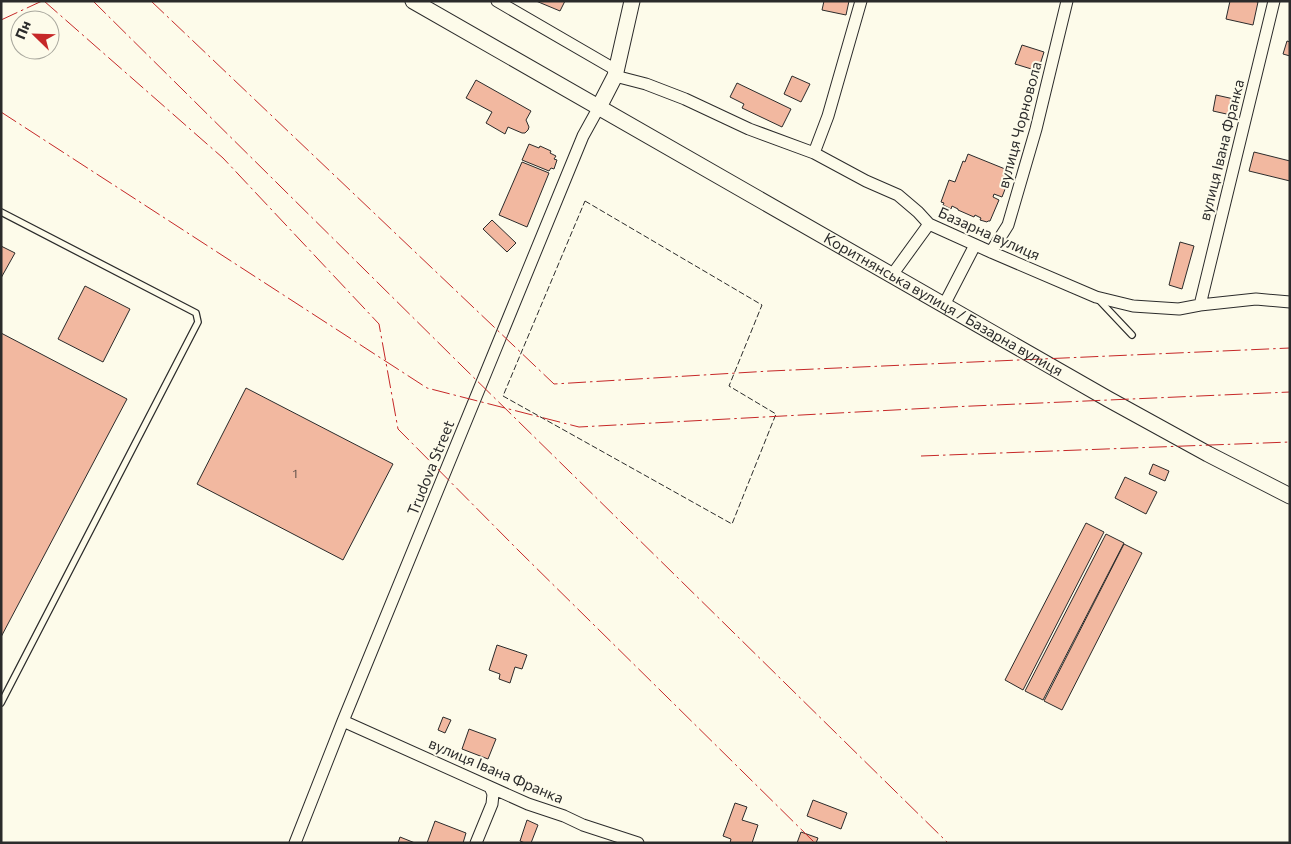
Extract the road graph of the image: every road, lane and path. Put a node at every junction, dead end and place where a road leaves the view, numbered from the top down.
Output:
1 (413, 1) edge
2 (497, 1) edge
3 (632, 1) edge
4 (860, 1) edge
5 (1067, 1) edge
6 (1274, 1) edge
7 (616, 73) junction
8 (599, 108) junction
9 (814, 153) junction
10 (1, 212) edge
11 (929, 224) junction
12 (975, 245) junction
13 (991, 252) junction
14 (892, 275) junction
15 (1096, 296) junction
16 (1290, 302) edge
17 (944, 305) junction
18 (1200, 305) junction
19 (1132, 335) dead end
20 (1290, 496) edge
21 (1, 703) edge
22 (343, 721) junction
23 (490, 787) junction
24 (295, 843) edge
25 (476, 843) edge
26 (638, 843) edge

1 - 8 street, Коритнянська вулиця / Базарна вулиця
2 - 7 street, Базарна вулиця
3 - 7 street
4 - 9 street
5 - 13 street, вулиця Чорновола
6 - 18 street, вулиця Івана Франка
7 - 8 street
7 - 9 street, Базарна вулиця
8 - 14 street, Коритнянська вулиця / Базарна вулиця
8 - 22 street, Trudova Street
9 - 11 street, Базарна вулиця
10 - 21 lane
11 - 12 street, Базарна вулиця
11 - 14 street
12 - 13 street, Базарна вулиця
12 - 17 street
13 - 15 street, Базарна вулиця
14 - 17 street, Коритнянська вулиця / Базарна вулиця
15 - 18 street, Базарна вулиця
15 - 19 lane
16 - 18 street, Базарна вулиця
17 - 20 street, Коритнянська вулиця / Базарна вулиця
22 - 23 street, вулиця Івана Франка
22 - 24 street, Trudova Street
23 - 25 street
23 - 26 street, вулиця Івана Франка

